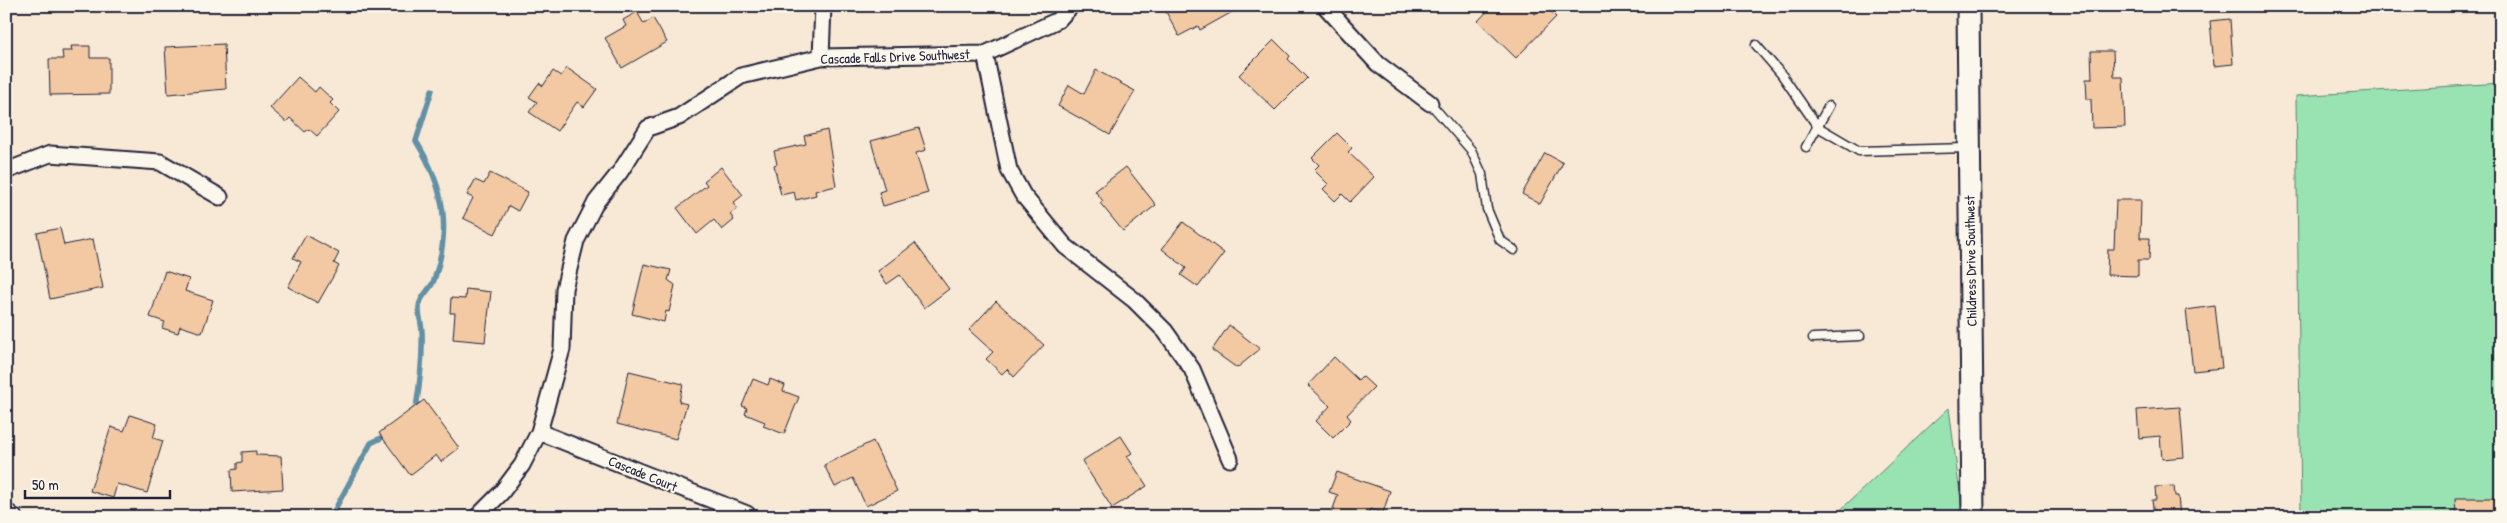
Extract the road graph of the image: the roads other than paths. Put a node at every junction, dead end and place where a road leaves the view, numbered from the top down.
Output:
1 (823, 6) edge
2 (1072, 6) edge
3 (1325, 6) edge
4 (1968, 6) edge
5 (1756, 45) dead end
6 (984, 54) junction
7 (821, 57) junction
8 (1430, 103) joint
9 (1829, 106) dead end
10 (1818, 127) junction
11 (1806, 146) dead end
12 (1969, 148) junction
13 (6, 171) edge
14 (220, 197) dead end
15 (1514, 250) dead end
16 (1860, 336) dead end
17 (1813, 338) dead end
18 (539, 432) junction
19 (1230, 459) dead end
20 (6, 511) edge
21 (747, 514) dead end
22 (14, 517) edge
23 (476, 517) edge
24 (1973, 517) edge

1 - 7 street
2 - 6 street, Cascade Falls Drive Southwest
3 - 8 street
4 - 12 street, Childress Drive Southwest
5 - 10 lane
6 - 7 street, Cascade Falls Drive Southwest
6 - 19 street
7 - 18 street, Cascade Falls Drive Southwest
8 - 15 lane
9 - 10 lane
10 - 11 lane
10 - 12 lane
12 - 24 street, Childress Drive Southwest
13 - 14 street
16 - 17 lane
18 - 21 street, Cascade Court
18 - 23 street, Cascade Falls Drive Southwest
20 - 22 street

